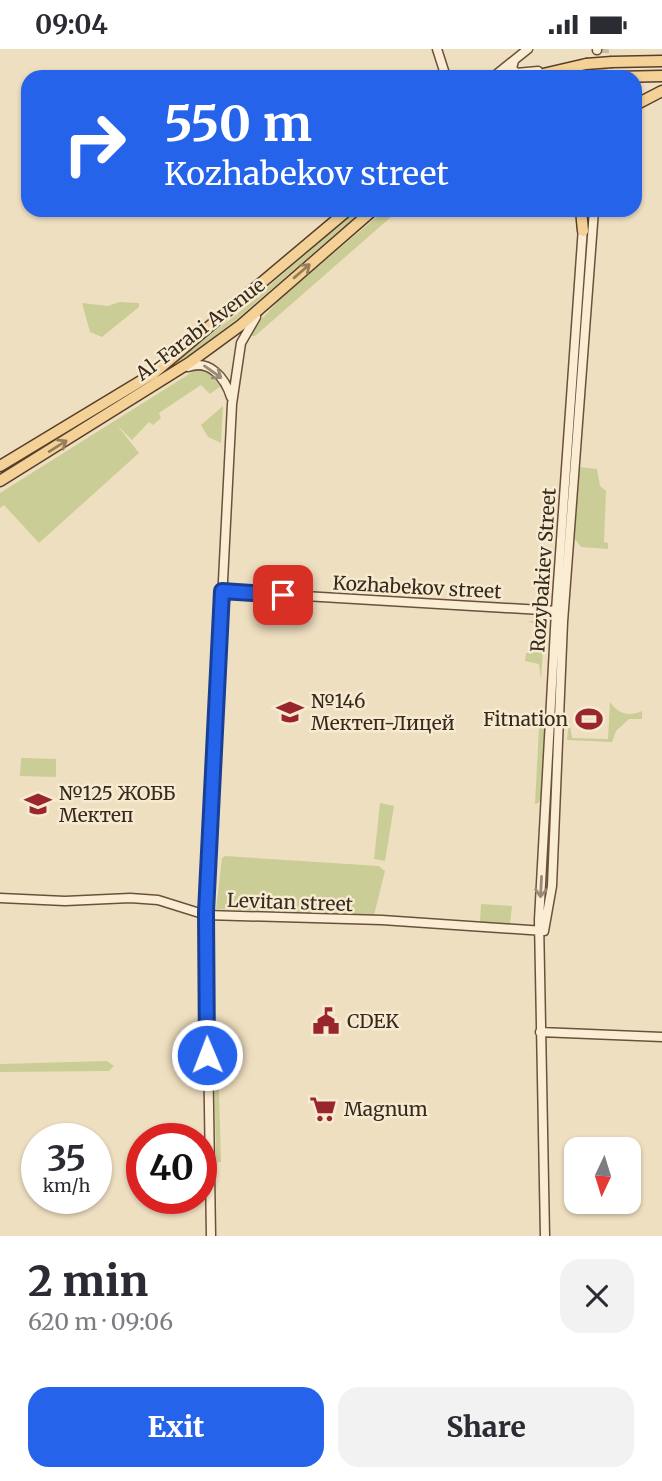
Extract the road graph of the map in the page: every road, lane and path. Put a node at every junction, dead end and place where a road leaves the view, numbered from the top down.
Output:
1 (437, 49) edge
2 (528, 49) edge
3 (662, 56) edge
4 (513, 61) junction
5 (662, 61) edge
6 (612, 62) junction
7 (562, 68) junction
8 (444, 70) edge
9 (502, 70) edge
10 (515, 70) edge
11 (545, 70) edge
12 (555, 70) edge
13 (642, 76) edge
14 (662, 76) edge
15 (662, 91) edge
16 (642, 101) edge
17 (340, 217) edge
18 (365, 217) edge
19 (587, 217) edge
20 (589, 217) edge
21 (583, 231) joint
22 (279, 291) junction
23 (178, 371) junction
24 (233, 404) junction
25 (0, 466) edge
26 (0, 481) edge
27 (577, 550) dead end
28 (222, 591) junction
29 (565, 600) junction
30 (560, 611) junction
31 (0, 898) edge
32 (206, 915) junction
33 (540, 933) junction
34 (540, 1032) junction
35 (662, 1037) edge
36 (211, 1236) edge
37 (545, 1236) edge

1 - 8 street
2 - 4 street
3 - 6 street
4 - 9 street
4 - 10 street
5 - 6 main road
6 - 7 main road, bridge
7 - 11 street
7 - 12 main road
13 - 14 main road
15 - 16 main road
17 - 25 main road, Al-Farabi Avenue
22 -> 18 main road, Al-Farabi Avenue
19 - 21 main road
20 - 29 street, Rozybakiev Street
21 - 30 street, Rozybakiev Street
22 - 23 main road, Al-Farabi Avenue
22 - 24 street
23 -> 24 street
26 -> 23 main road, Al-Farabi Avenue
24 - 28 street
27 - 29 street
28 - 30 street, Kozhabekov street
28 - 32 street
29 - 30 street, Rozybakiev Street
30 - 33 street, Rozybakiev Street
31 - 32 street, Levitan street
32 - 33 street, Levitan street
32 - 36 street
33 - 34 street, Rozybakiev Street
34 - 35 street
34 - 37 street, Rozybakiev Street

